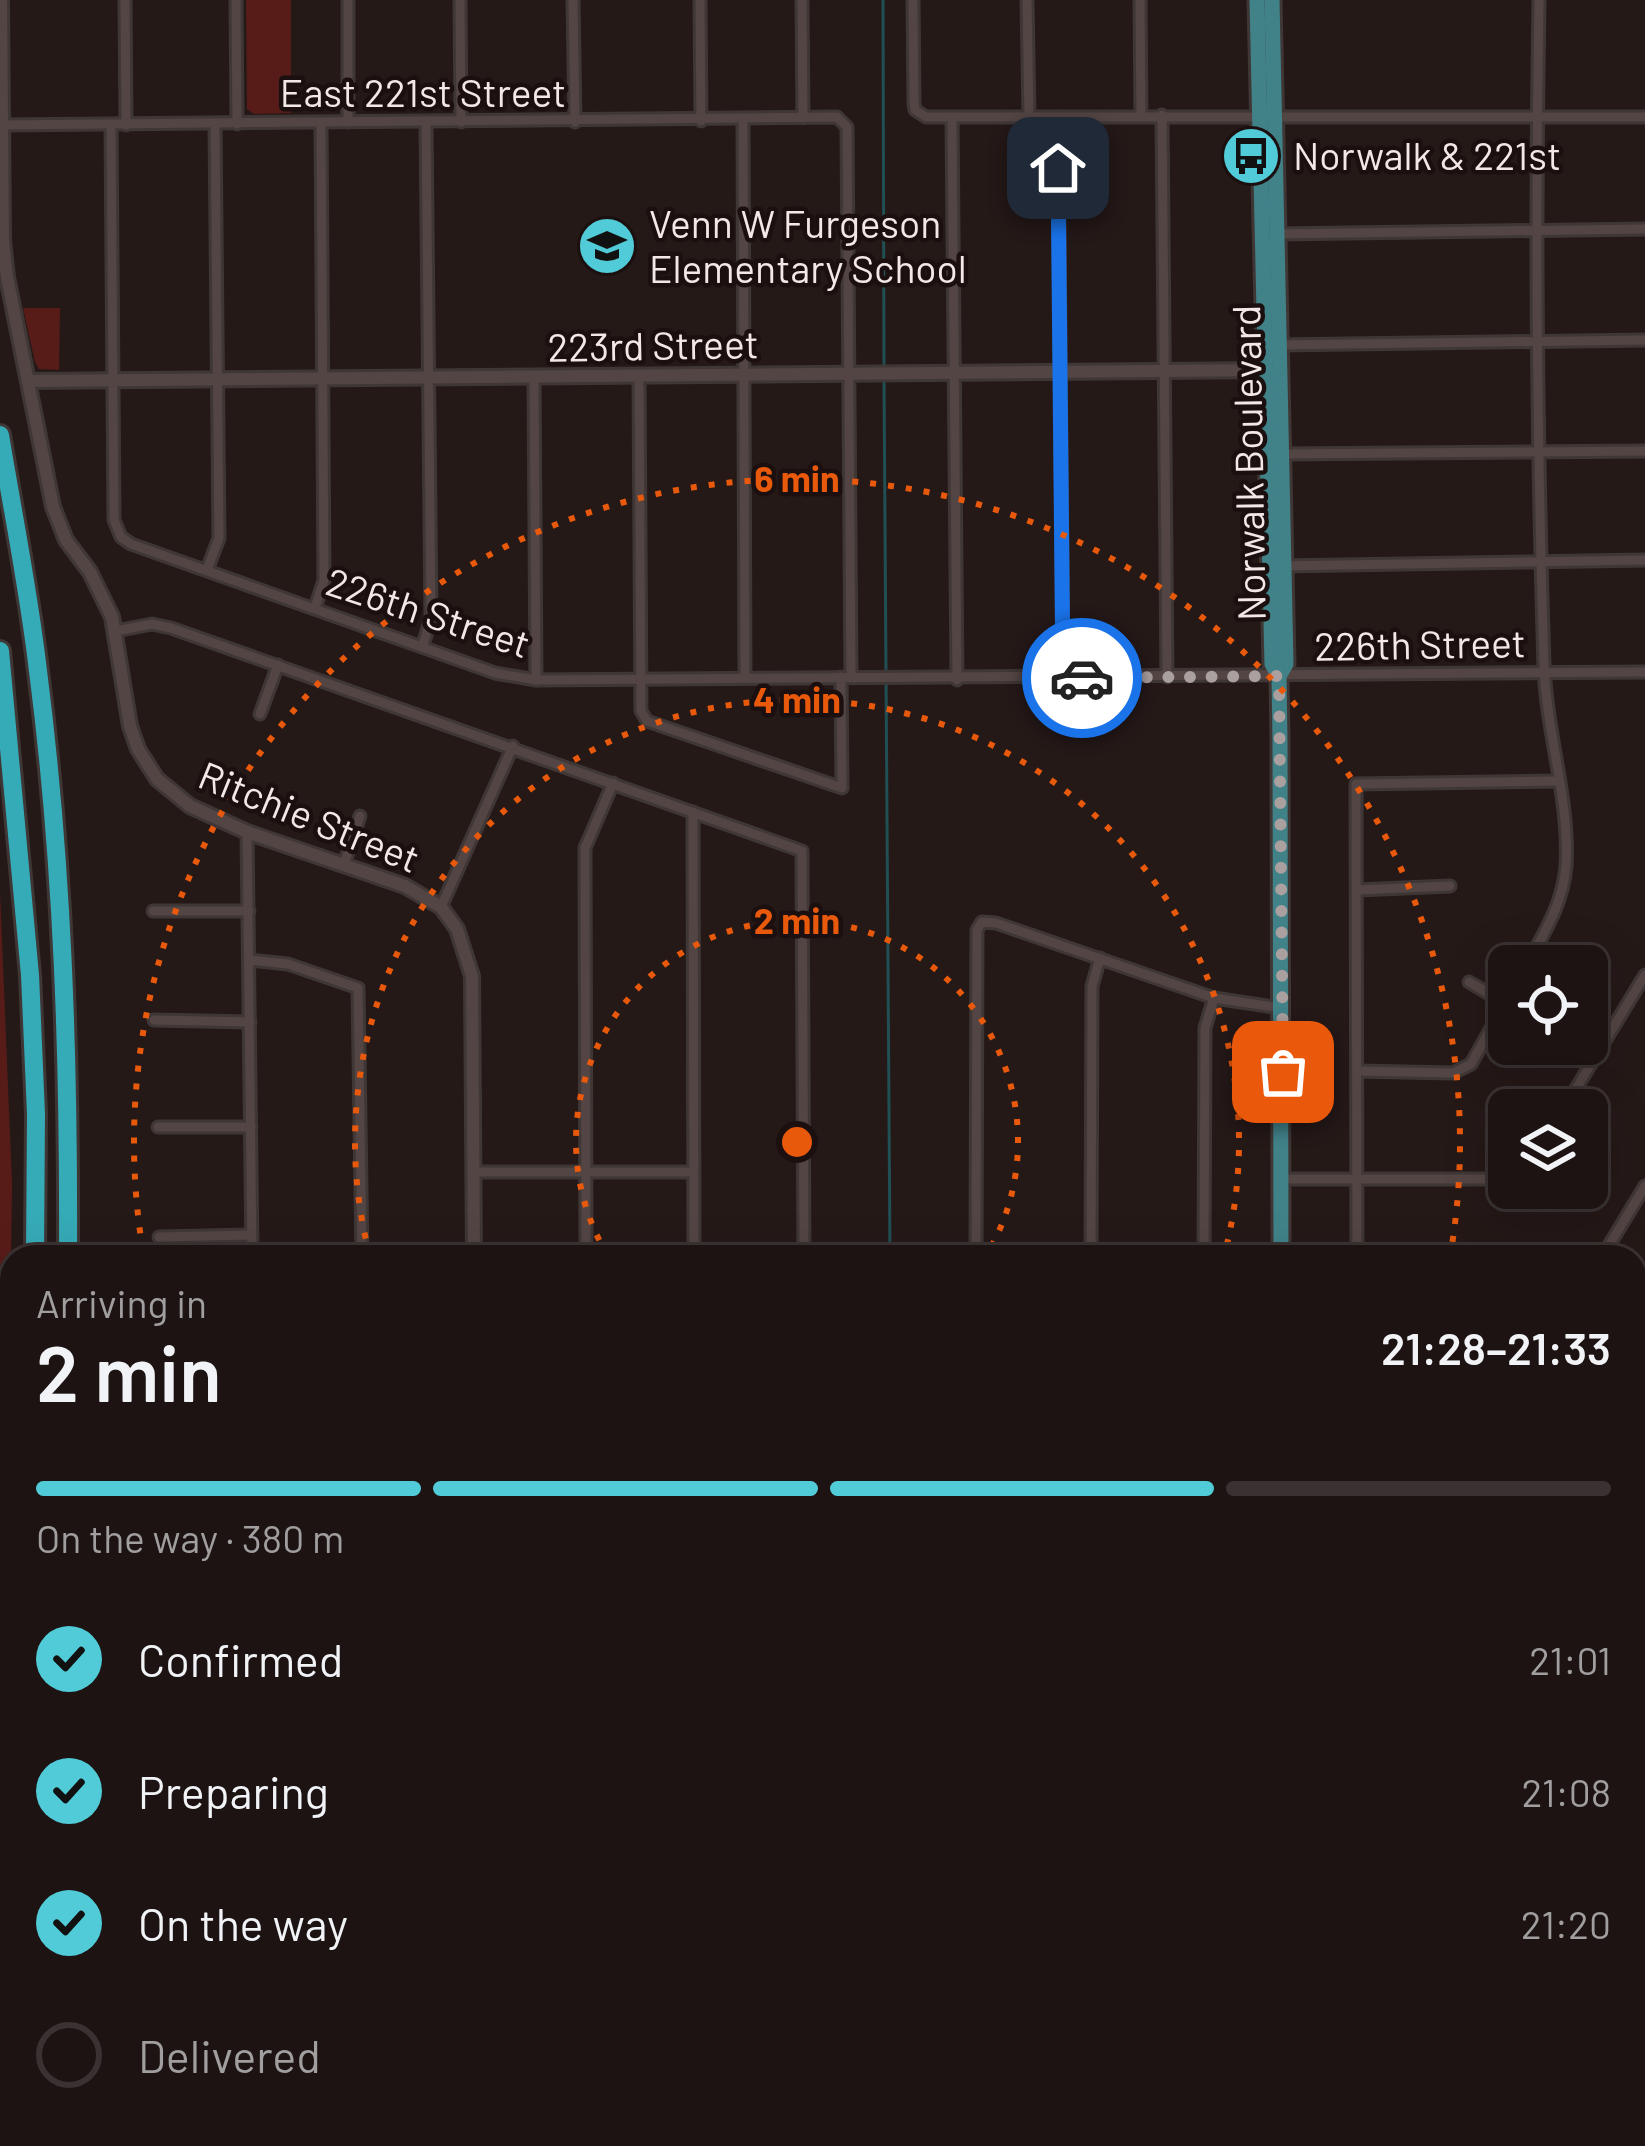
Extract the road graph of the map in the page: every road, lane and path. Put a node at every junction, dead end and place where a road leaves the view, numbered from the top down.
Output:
1 (1, 0) edge
2 (125, 0) edge
3 (236, 0) edge
4 (348, 0) edge
5 (460, 0) edge
6 (573, 0) edge
7 (700, 0) edge
8 (802, 0) edge
9 (914, 0) edge
10 (1027, 0) edge
11 (1140, 0) edge
12 (1257, 0) edge
13 (1272, 0) edge
14 (1539, 0) edge
15 (1162, 115) junction
16 (1266, 115) junction
17 (1141, 116) junction
18 (1058, 117) junction
19 (1645, 117) edge
20 (803, 118) junction
21 (952, 118) junction
22 (1029, 118) junction
23 (1537, 118) junction
24 (743, 120) junction
25 (700, 121) junction
26 (348, 122) junction
27 (426, 122) junction
28 (461, 122) junction
29 (575, 122) junction
30 (321, 123) junction
31 (215, 124) junction
32 (237, 124) junction
33 (3, 125) edge
34 (111, 125) junction
35 (126, 125) junction
36 (1645, 229) edge
37 (1537, 230) junction
38 (1276, 234) junction
39 (1645, 340) edge
40 (1539, 343) junction
41 (1271, 345) junction
42 (1272, 370) junction
43 (1165, 372) junction
44 (954, 373) junction
45 (1059, 373) junction
46 (745, 374) junction
47 (848, 374) junction
48 (639, 376) junction
49 (534, 377) junction
50 (323, 378) junction
51 (428, 378) junction
52 (218, 379) junction
53 (113, 380) junction
54 (28, 381) junction
55 (0, 435) edge
56 (1541, 451) junction
57 (1645, 451) edge
58 (1281, 454) junction
59 (1645, 560) edge
60 (1541, 562) junction
61 (1276, 566) junction
62 (207, 570) junction
63 (315, 608) junction
64 (116, 631) junction
65 (423, 645) junction
66 (0, 650) edge
67 (278, 665) junction
68 (1645, 672) edge
69 (1544, 674) junction
70 (1279, 676) junction
71 (846, 677) junction
72 (1167, 677) junction
73 (641, 678) junction
74 (745, 678) junction
75 (1063, 679) junction
76 (536, 680) junction
77 (957, 680) junction
78 (260, 714) dead end
79 (513, 746) junction
80 (1557, 782) junction
81 (613, 783) junction
82 (693, 812) junction
83 (360, 816) dead end
84 (247, 832) junction
85 (344, 864) junction
86 (1450, 886) dead end
87 (1357, 890) junction
88 (441, 907) junction
89 (153, 911) dead end
90 (249, 911) junction
91 (1536, 945) edge
92 (1100, 958) junction
93 (249, 960) junction
94 (1645, 975) edge
95 (1469, 982) dead end
96 (1488, 990) edge
97 (1640, 997) edge
98 (1214, 998) junction
99 (1282, 1008) junction
100 (154, 1021) dead end
101 (250, 1022) junction
102 (1488, 1033) edge
103 (1357, 1072) junction
104 (1577, 1089) edge
105 (158, 1126) dead end
106 (251, 1126) junction
107 (474, 1172) junction
108 (585, 1172) junction
109 (693, 1172) junction
110 (1358, 1179) junction
111 (1488, 1179) edge
112 (1282, 1180) junction
113 (1645, 1186) edge
114 (35, 1212) junction
115 (252, 1235) junction
116 (159, 1237) dead end
117 (35, 1245) edge
118 (45, 1245) edge
119 (68, 1245) edge
120 (252, 1245) edge
121 (362, 1245) edge
122 (474, 1245) edge
123 (586, 1245) edge
124 (694, 1245) edge
125 (804, 1245) edge
126 (976, 1245) edge
127 (1091, 1245) edge
128 (1204, 1245) edge
129 (1281, 1245) edge
130 (1358, 1245) edge
131 (1609, 1245) edge

1 - 33 street
2 - 35 street
3 - 32 street
4 - 26 street
5 - 28 street
6 - 29 street
7 - 25 street
8 - 20 street
9 - 21 street
10 - 22 street
11 - 17 street
12 - 16 main road, Norwalk Boulevard
13 - 16 main road, Norwalk Boulevard
14 - 23 street
15 - 16 street
15 - 17 street
15 - 43 street
16 - 23 street
16 - 38 main road, Norwalk Boulevard
16 - 41 main road, Norwalk Boulevard
17 - 18 street
18 - 22 street
18 - 45 street
19 - 23 street
20 - 24 street, East 221st Street
20 - 47 street, East 221st Street
21 - 22 street
21 - 44 street
23 - 37 street
24 - 25 street, East 221st Street
24 - 46 street
25 - 29 street, East 221st Street
26 - 27 street, East 221st Street
26 - 30 street, East 221st Street
27 - 28 street, East 221st Street
27 - 51 street
28 - 29 street, East 221st Street
30 - 32 street, East 221st Street
30 - 50 street
31 - 32 street, East 221st Street
31 - 35 street, East 221st Street
31 - 52 street
33 - 34 street, East 221st Street
33 - 54 street
34 - 35 street, East 221st Street
34 - 53 street, 226th Street
36 - 37 street
37 - 38 street
37 - 40 street
38 - 41 main road, Norwalk Boulevard
39 - 40 street
40 - 41 street
40 - 56 street
41 - 42 main road, Norwalk Boulevard
42 - 43 street, 223rd Street
42 - 58 main road, Norwalk Boulevard
42 - 61 main road, Norwalk Boulevard
43 - 45 street, 223rd Street
43 - 72 street
44 - 45 street, 223rd Street
44 - 47 street, 223rd Street
44 - 77 street
45 - 75 street
46 - 47 street, 223rd Street
46 - 48 street, 223rd Street
46 - 74 street
47 - 71 street
48 - 49 street, 223rd Street
48 - 73 street
49 - 51 street, 223rd Street
49 - 76 street
50 - 51 street, 223rd Street
50 - 52 street, 223rd Street
50 - 63 street
51 - 65 street
52 - 53 street, 223rd Street
52 - 62 street
53 - 54 street, 223rd Street
53 - 62 street, 226th Street
54 - 64 street
55 - 119 highway
56 - 57 street
56 - 58 street
56 - 60 street
58 - 61 main road, Norwalk Boulevard
59 - 60 street
60 - 61 street
60 - 69 street
61 - 70 main road, Norwalk Boulevard
62 - 63 street, 226th Street
63 - 65 street, 226th Street
64 - 67 street
64 - 84 street, Ritchie Street
65 - 76 street, 226th Street
66 - 114 highway
67 - 78 street
67 - 79 street
68 - 69 street, 226th Street
69 - 70 street, 226th Street
69 - 80 street
70 - 72 street, 226th Street
70 - 99 main road, Norwalk Boulevard
71 - 73 street
71 - 74 street, 226th Street
71 - 77 street, 226th Street
72 - 75 street, 226th Street
73 - 74 street, 226th Street
73 - 76 street, 226th Street
75 - 77 street, 226th Street
79 - 81 street
79 - 88 street
80 - 87 street
80 - 91 street
81 - 82 street
81 - 108 street
82 - 109 street
82 - 125 street
83 - 85 street
84 - 85 street, Ritchie Street
84 - 90 street
85 - 88 street, Ritchie Street
86 - 87 street
87 - 103 street
88 - 107 street
89 - 90 street
90 - 93 street
92 - 98 street
92 - 126 street
92 - 127 street
93 - 101 street
93 - 121 street
94 - 97 street
95 - 96 street
97 - 104 street
98 - 99 street
98 - 128 street
99 - 112 main road, Norwalk Boulevard
100 - 101 street
101 - 106 street
102 - 103 street
103 - 110 street
105 - 106 street
106 - 115 street
107 - 108 street
107 - 122 street
108 - 109 street
108 - 123 street
109 - 124 street
110 - 111 street
110 - 112 street
110 - 130 street
112 - 129 main road, Norwalk Boulevard
113 - 131 street
114 - 117 highway
114 - 118 highway
115 - 116 street
115 - 120 street

